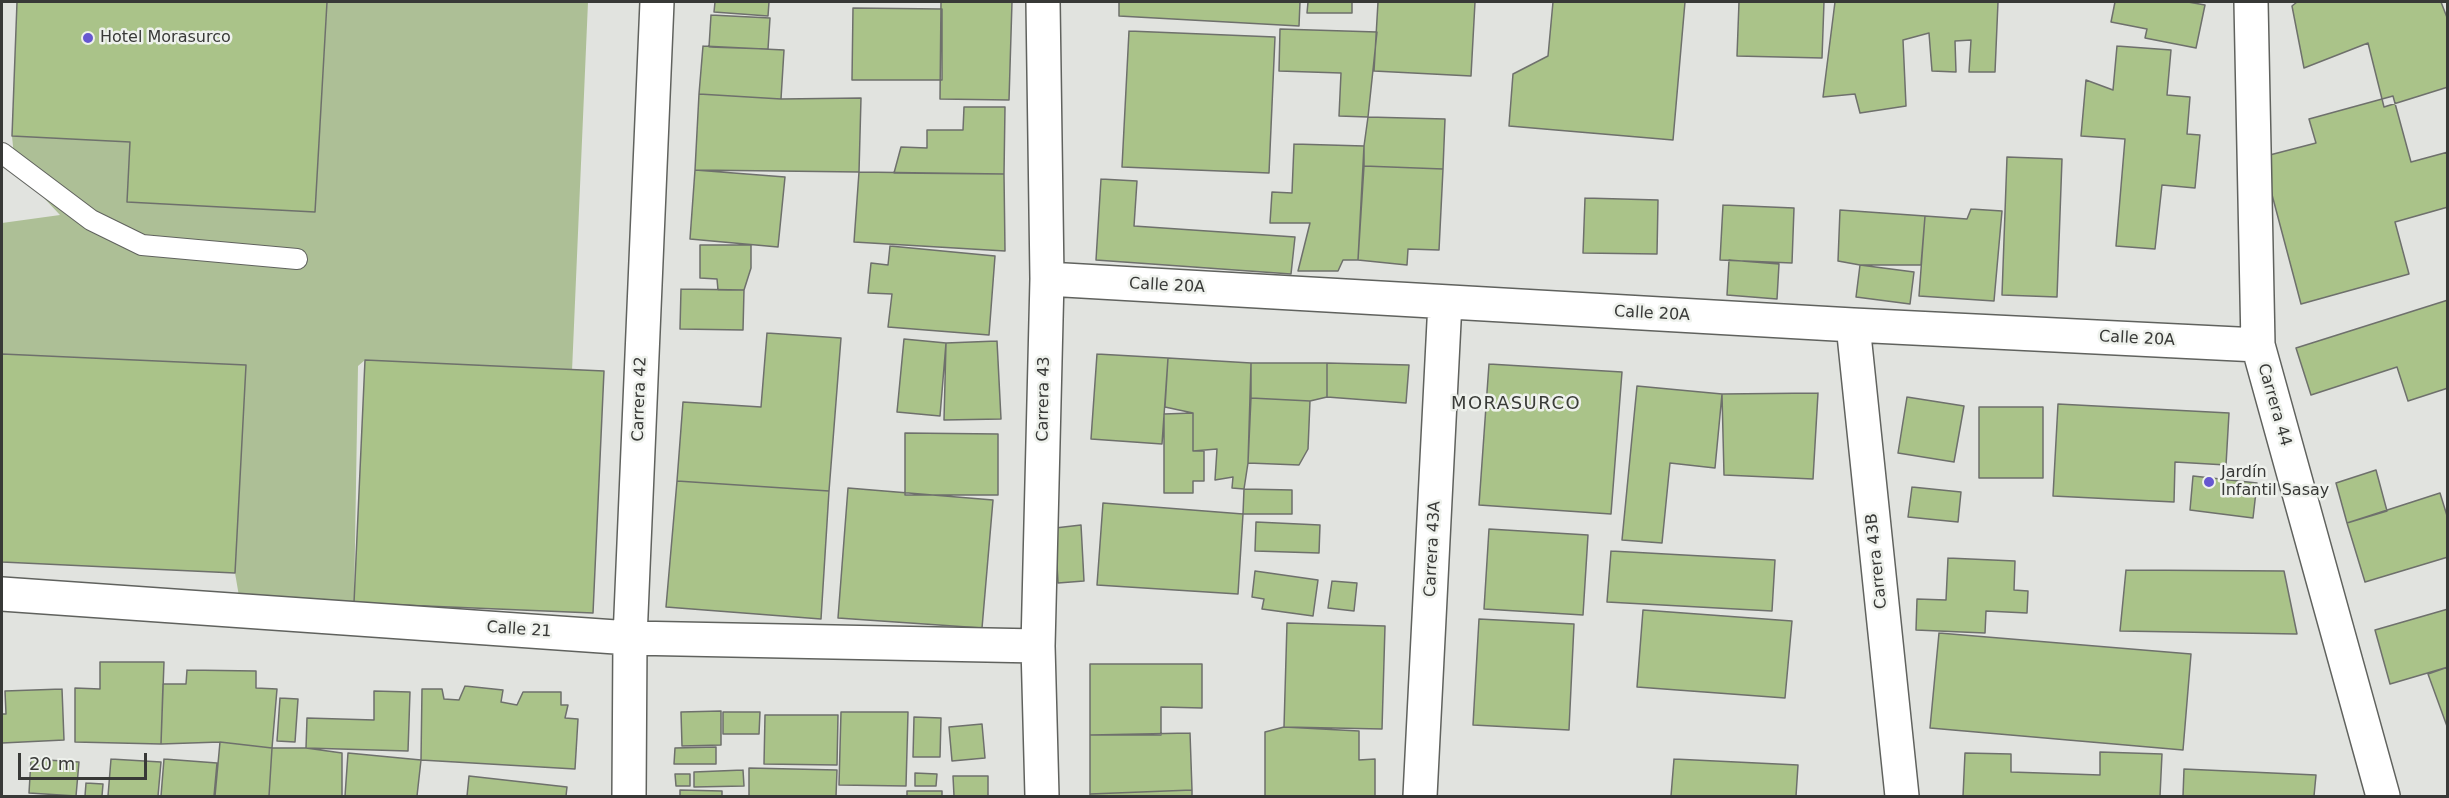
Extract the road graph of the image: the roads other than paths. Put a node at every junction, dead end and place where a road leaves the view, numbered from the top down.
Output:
1 (657, 2) edge
2 (1043, 2) edge
3 (2251, 2) edge
4 (2, 153) edge
5 (297, 259) dead end
6 (1047, 279) junction
7 (1445, 302) junction
8 (1853, 325) junction
9 (2258, 345) junction
10 (2, 594) edge
11 (630, 638) junction
12 (1038, 646) junction
13 (629, 796) edge
14 (1042, 796) edge
15 (1420, 796) edge
16 (1902, 796) edge
17 (2384, 796) edge

1 - 11 street, Carrera 42
2 - 6 street, Carrera 43
3 - 9 street, Carrera 44
4 - 5 lane
6 - 7 street, Calle 20A
6 - 12 street, Carrera 43
7 - 8 street, Calle 20A
7 - 15 street, Carrera 43A
8 - 9 street, Calle 20A
8 - 16 street, Carrera 43B
9 - 17 street, Carrera 44
10 - 11 street, Calle 21
11 - 12 street, Calle 21
11 - 13 street, Carrera 42
12 - 14 street, Carrera 43

